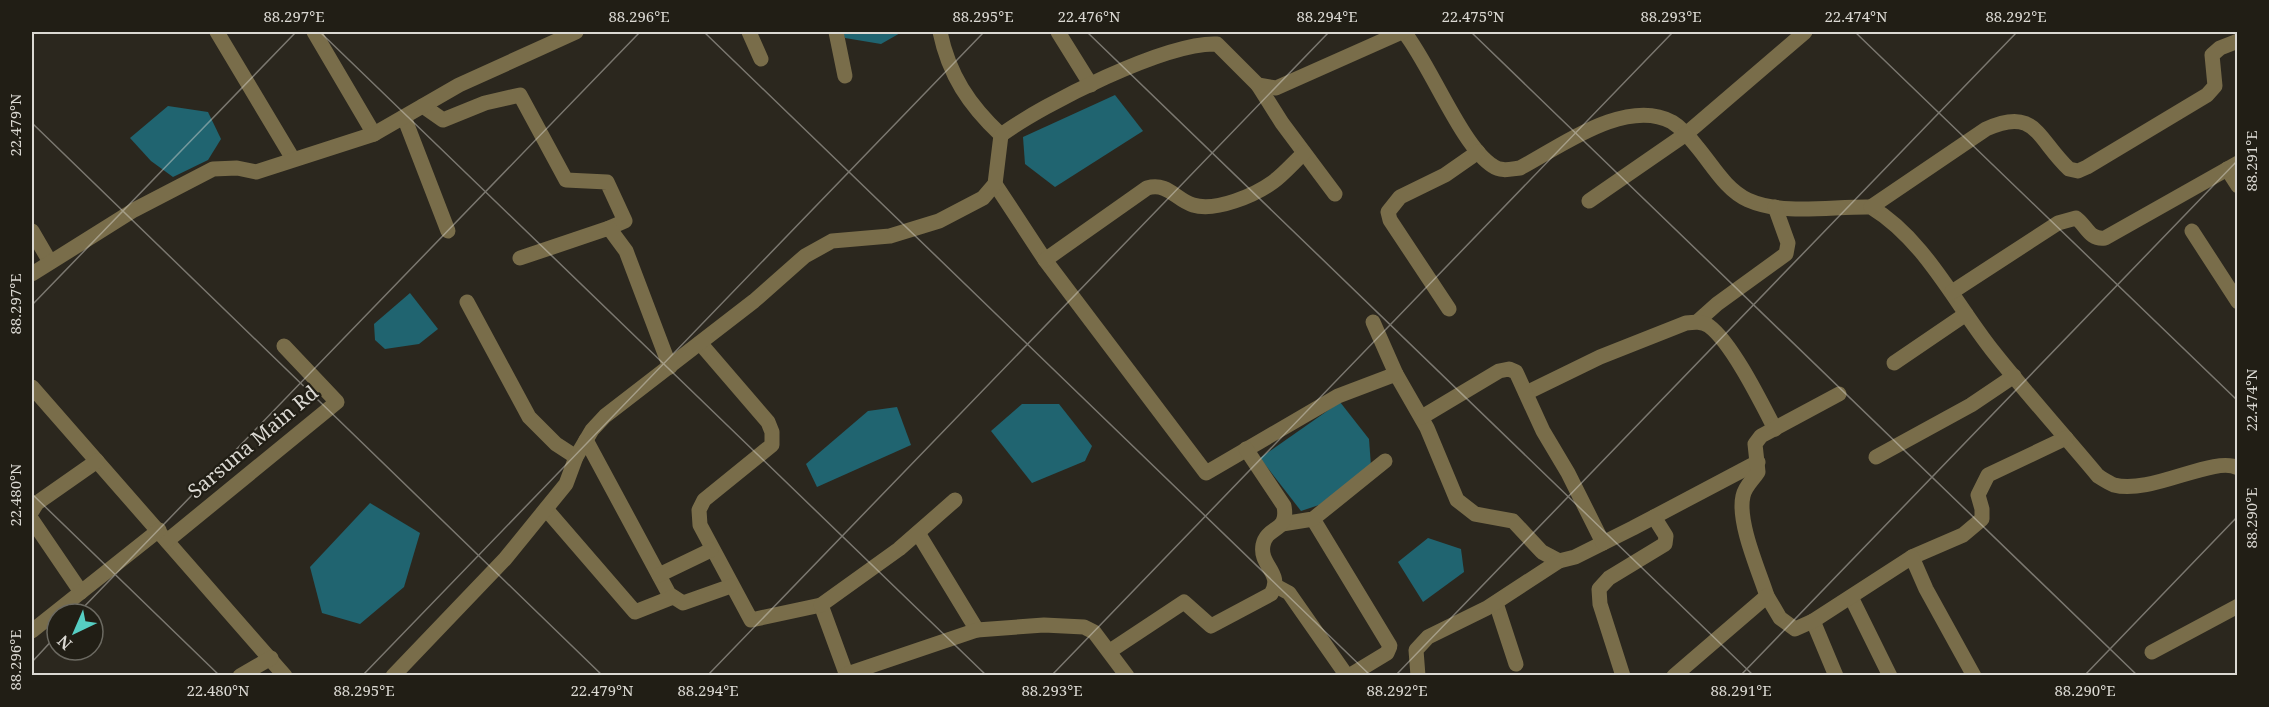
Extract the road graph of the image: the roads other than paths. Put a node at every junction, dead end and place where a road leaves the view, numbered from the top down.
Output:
1 (217, 32) edge
2 (314, 32) edge
3 (749, 32) edge
4 (836, 32) edge
5 (939, 32) edge
6 (1058, 32) edge
7 (1403, 32) edge
8 (1805, 32) edge
9 (566, 33) edge
10 (1215, 38) edge
11 (2238, 41) edge
12 (760, 59) dead end
13 (845, 76) dead end
14 (1091, 85) junction
15 (1258, 85) junction
16 (423, 106) junction
17 (404, 117) junction
18 (374, 134) junction
19 (1686, 134) junction
20 (1001, 135) junction
21 (1478, 152) junction
22 (1304, 153) junction
23 (293, 159) junction
24 (2232, 166) edge
25 (995, 184) junction
26 (2238, 186) edge
27 (1335, 194) dead end
28 (1589, 201) dead end
29 (1776, 207) junction
30 (1871, 207) junction
31 (609, 228) junction
32 (32, 231) edge
33 (448, 231) dead end
34 (2192, 231) dead end
35 (520, 258) dead end
36 (1045, 260) junction
37 (50, 262) junction
38 (32, 274) edge
39 (1952, 292) junction
40 (467, 302) dead end
41 (2238, 302) edge
42 (1449, 309) dead end
43 (1966, 314) junction
44 (1698, 321) junction
45 (1373, 322) dead end
46 (700, 342) junction
47 (284, 346) dead end
48 (1894, 363) dead end
49 (670, 367) junction
50 (1396, 375) junction
51 (2014, 376) junction
52 (32, 387) edge
53 (1526, 393) junction
54 (1839, 394) dead end
55 (1422, 417) junction
56 (1775, 429) junction
57 (2066, 438) junction
58 (586, 441) junction
59 (1246, 449) junction
60 (576, 457) junction
61 (1876, 457) dead end
62 (1385, 461) dead end
63 (97, 462) junction
64 (1758, 462) junction
65 (2236, 464) edge
66 (956, 500) dead end
67 (546, 509) junction
68 (32, 511) edge
69 (1654, 517) junction
70 (1313, 519) junction
71 (32, 520) edge
72 (1282, 524) junction
73 (918, 533) junction
74 (163, 536) junction
75 (1603, 543) junction
76 (711, 550) junction
77 (1912, 558) junction
78 (1559, 561) junction
79 (659, 575) junction
80 (731, 586) junction
81 (1276, 586) junction
82 (81, 592) junction
83 (1767, 596) junction
84 (673, 597) junction
85 (1851, 597) junction
86 (1496, 603) junction
87 (821, 605) junction
88 (2238, 606) edge
89 (1813, 621) junction
90 (977, 630) junction
91 (32, 632) edge
92 (1110, 651) junction
93 (2152, 652) dead end
94 (271, 658) junction
95 (1516, 664) dead end
96 (240, 675) edge
97 (285, 675) edge
98 (393, 675) edge
99 (847, 675) edge
100 (1127, 675) edge
101 (1348, 675) edge
102 (1418, 675) edge
103 (1623, 675) edge
104 (1674, 675) edge
105 (1836, 675) edge
106 (1890, 675) edge
107 (1974, 675) edge

1 - 23 street
2 - 18 street
3 - 12 street
4 - 13 street
5 - 20 street
6 - 14 street
7 - 15 street
7 - 21 street
8 - 19 street
9 - 16 street
10 - 14 street
10 - 15 street
11 - 30 street
14 - 20 street
15 - 22 street
16 - 17 street
16 - 31 street
17 - 18 street
17 - 33 street
18 - 23 street
19 - 21 street
19 - 28 street
19 - 29 street
20 - 25 street
21 - 42 street
22 - 27 street
22 - 36 street
23 - 37 street
24 - 26 street
24 - 39 street
25 - 36 street
25 - 46 street
29 - 30 street
29 - 44 street
30 - 39 street
31 - 35 street
31 - 49 street
32 - 37 street
34 - 41 street
36 - 59 street
37 - 38 street
39 - 43 street
40 - 60 street
43 - 48 street
43 - 51 street
44 - 53 street
44 - 56 street
45 - 50 street
46 - 49 street
46 - 76 street
47 - 74 street, Sarsuna Main Rd
49 - 58 street
50 - 55 street
50 - 59 street
51 - 57 street
51 - 61 street
52 - 63 street
53 - 55 street
53 - 75 street
54 - 56 street
55 - 78 street
56 - 64 street
57 - 65 street
57 - 77 street
58 - 60 street
58 - 79 street
59 - 72 street
60 - 67 street
62 - 70 street
63 - 68 street
63 - 74 street
64 - 69 street
64 - 83 street
66 - 73 street
67 - 84 street
67 - 98 street
69 - 75 street
69 - 103 street
70 - 72 street
70 - 101 street
71 - 82 street
72 - 81 street
73 - 87 street
73 - 90 street
74 - 82 street
74 - 94 street
75 - 78 street
76 - 79 street
76 - 80 street
77 - 85 street
77 - 107 street
78 - 86 street
79 - 84 street
80 - 84 street
80 - 87 street
81 - 92 street
81 - 101 street
82 - 91 street
83 - 89 street
83 - 104 street
85 - 89 street
85 - 106 street
86 - 95 street
86 - 102 street
87 - 99 street
88 - 93 street
89 - 105 street
90 - 92 street
90 - 99 street
92 - 100 street
94 - 96 street
94 - 97 street

